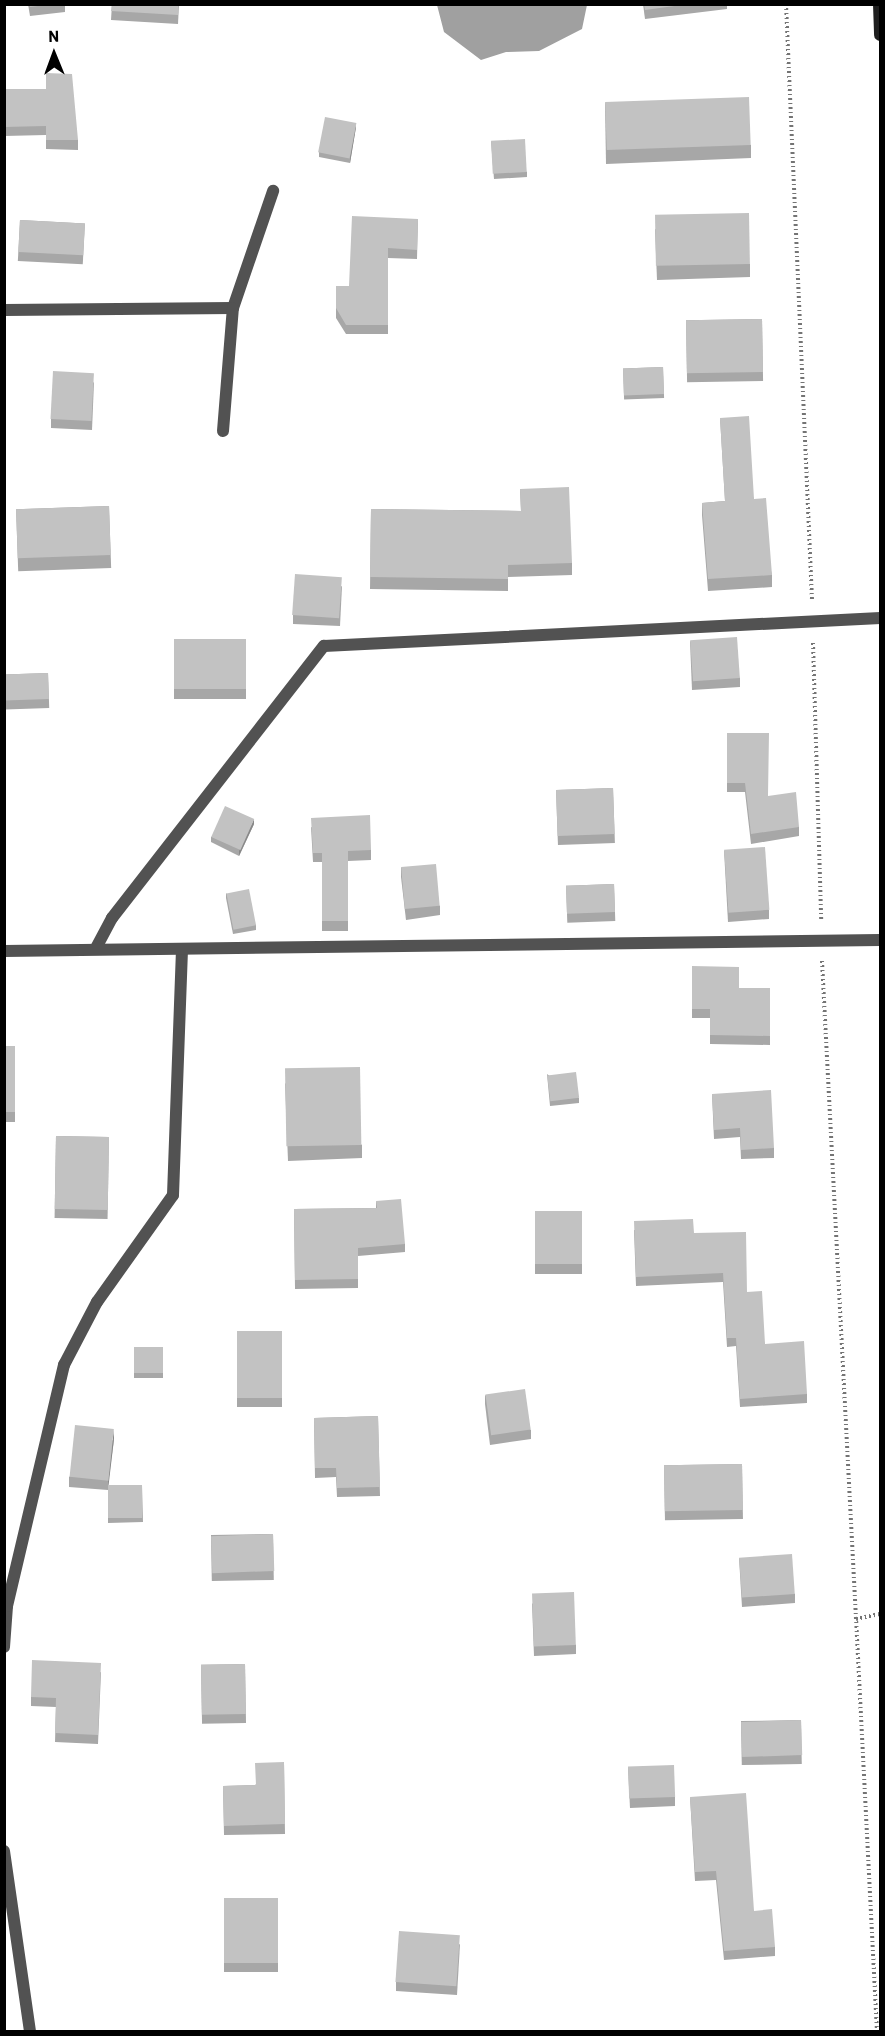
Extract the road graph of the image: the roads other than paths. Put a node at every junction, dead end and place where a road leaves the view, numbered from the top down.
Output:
1 (879, 4) edge
2 (880, 35) edge
3 (273, 191) dead end
4 (234, 308) junction
5 (4, 310) edge
6 (223, 431) dead end
7 (880, 618) edge
8 (880, 940) edge
9 (96, 948) junction
10 (182, 949) junction
11 (4, 951) edge
12 (4, 1647) edge
13 (4, 1851) edge
14 (30, 2031) edge

1 - 2 main road
3 - 4 street
4 - 5 street
4 - 6 street
7 - 9 street
8 - 10 street
9 - 10 street
9 - 11 street
10 - 12 street
13 - 14 street

